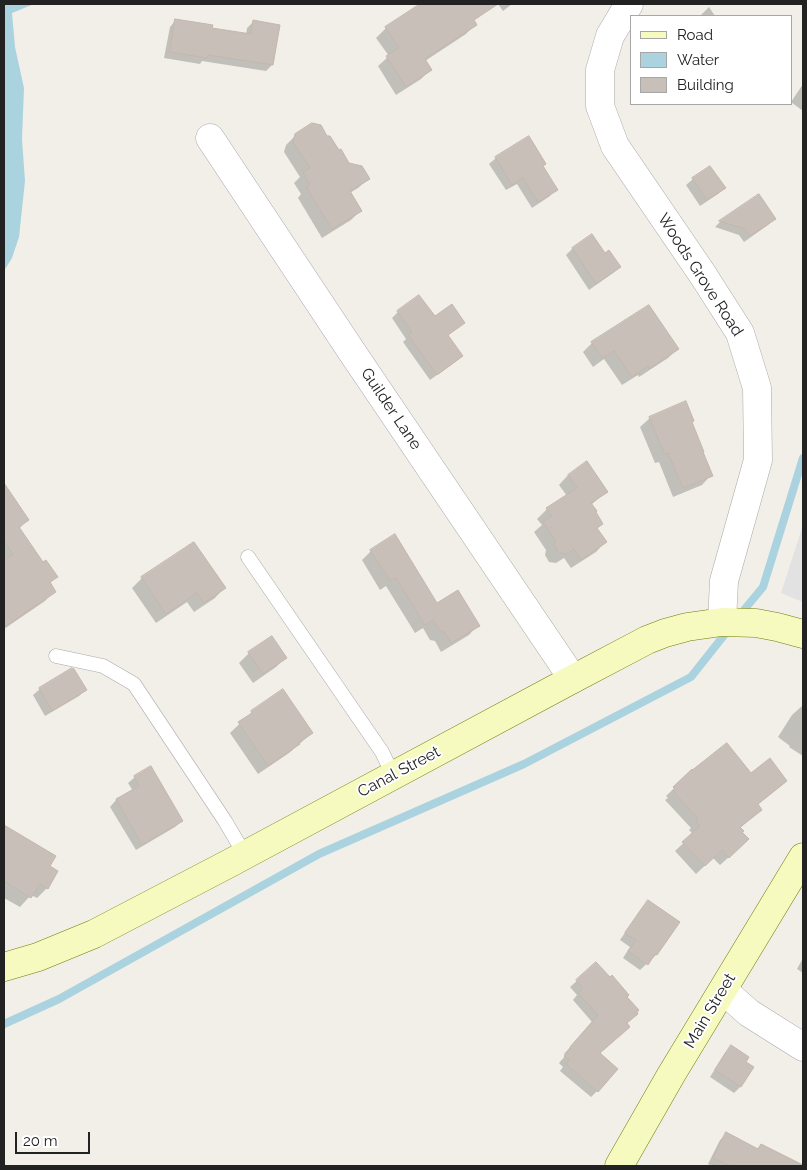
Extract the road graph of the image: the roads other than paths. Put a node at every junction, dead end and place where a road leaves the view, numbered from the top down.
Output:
1 (629, 4) edge
2 (210, 138) dead end
3 (248, 557) dead end
4 (722, 622) junction
5 (803, 633) edge
6 (56, 656) dead end
7 (573, 679) junction
8 (394, 775) junction
9 (245, 855) junction
10 (803, 857) edge
11 (4, 967) edge
12 (723, 990) junction
13 (803, 1047) edge
14 (620, 1166) edge

1 - 4 street, Woods Grove Road
2 - 7 street, Guilder Lane
3 - 8 lane
4 - 5 main road, Canal Street
4 - 7 main road, Canal Street
6 - 9 lane
7 - 8 main road, Canal Street
8 - 9 main road, Canal Street
9 - 11 main road, Canal Street
10 - 12 main road, Main Street
12 - 13 street
12 - 14 main road, Main Street

